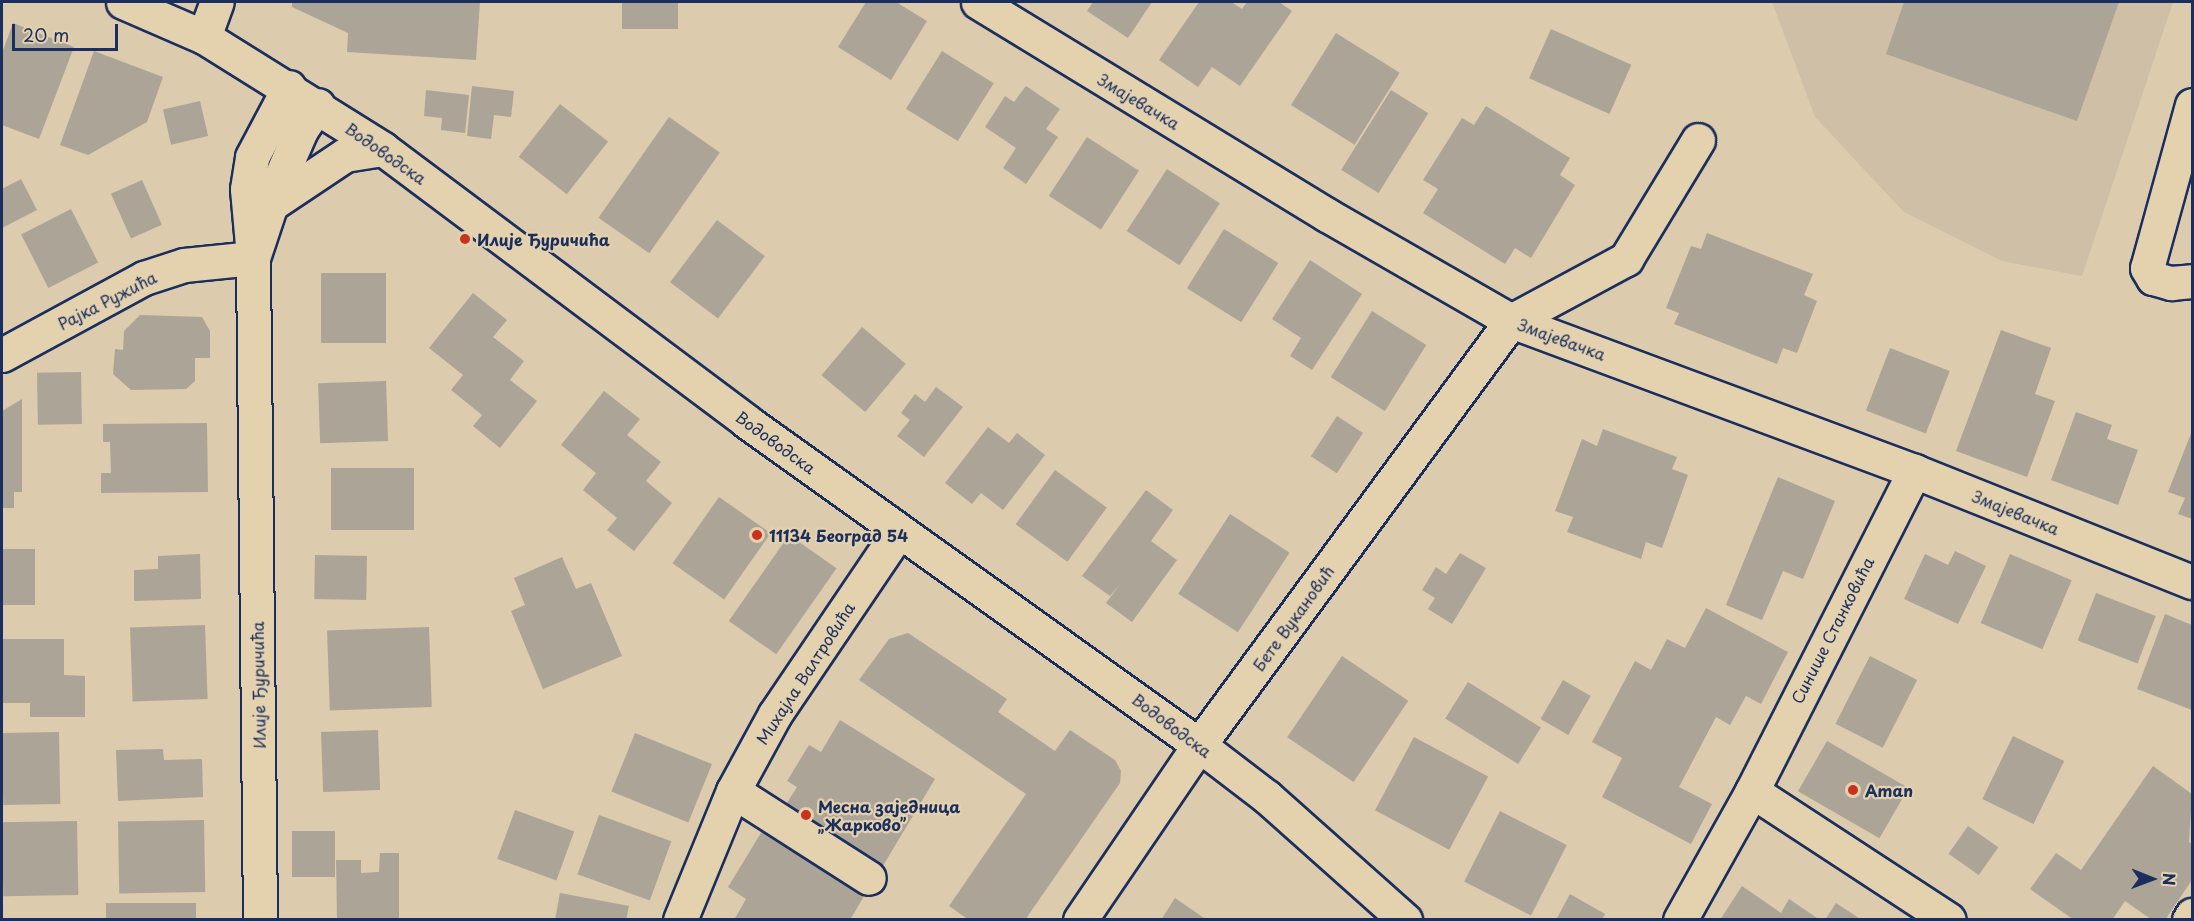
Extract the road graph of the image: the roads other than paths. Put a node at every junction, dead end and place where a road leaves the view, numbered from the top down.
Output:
1 (123, 2) edge
2 (217, 2) edge
3 (978, 2) edge
4 (204, 36) junction
5 (289, 87) junction
6 (318, 105) junction
7 (2193, 105) edge
8 (1698, 140) dead end
9 (383, 149) junction
10 (270, 205) junction
11 (253, 258) junction
12 (2193, 281) edge
13 (1511, 321) junction
14 (2, 355) edge
15 (1914, 471) junction
16 (899, 531) junction
17 (2193, 582) edge
18 (1199, 745) junction
19 (733, 791) junction
20 (1752, 791) junction
21 (869, 878) dead end
22 (2193, 915) edge
23 (260, 920) edge
24 (680, 920) edge
25 (1080, 920) edge
26 (1405, 920) edge
27 (1680, 920) edge
28 (1949, 920) edge
29 (2189, 920) edge

1 - 4 street, Водоводска
2 - 4 street
3 - 13 street, Змајевачка
4 - 5 street, Водоводска
5 - 6 street, Водоводска
5 - 11 street
6 - 9 street, Водоводска
6 - 10 street, Илије Ђуричића
7 - 12 street
8 - 13 street
9 - 10 street
9 - 16 street, Водоводска
10 - 11 street, Илије Ђуричића
11 - 14 street, Рајка Ружића
11 - 23 street, Илије Ђуричића
13 - 15 street, Змајевачка
13 - 18 street, Бете Вукановић
15 - 17 street, Змајевачка
15 - 20 street, Синише Станковића
16 - 18 street, Водоводска
16 - 19 street, Михајла Валтровића
18 - 25 street, Бете Вукановић
18 - 26 street, Водоводска
19 - 21 street
19 - 24 street, Михајла Валтровића
20 - 27 street, Синише Станковића
20 - 28 street
22 - 29 street

